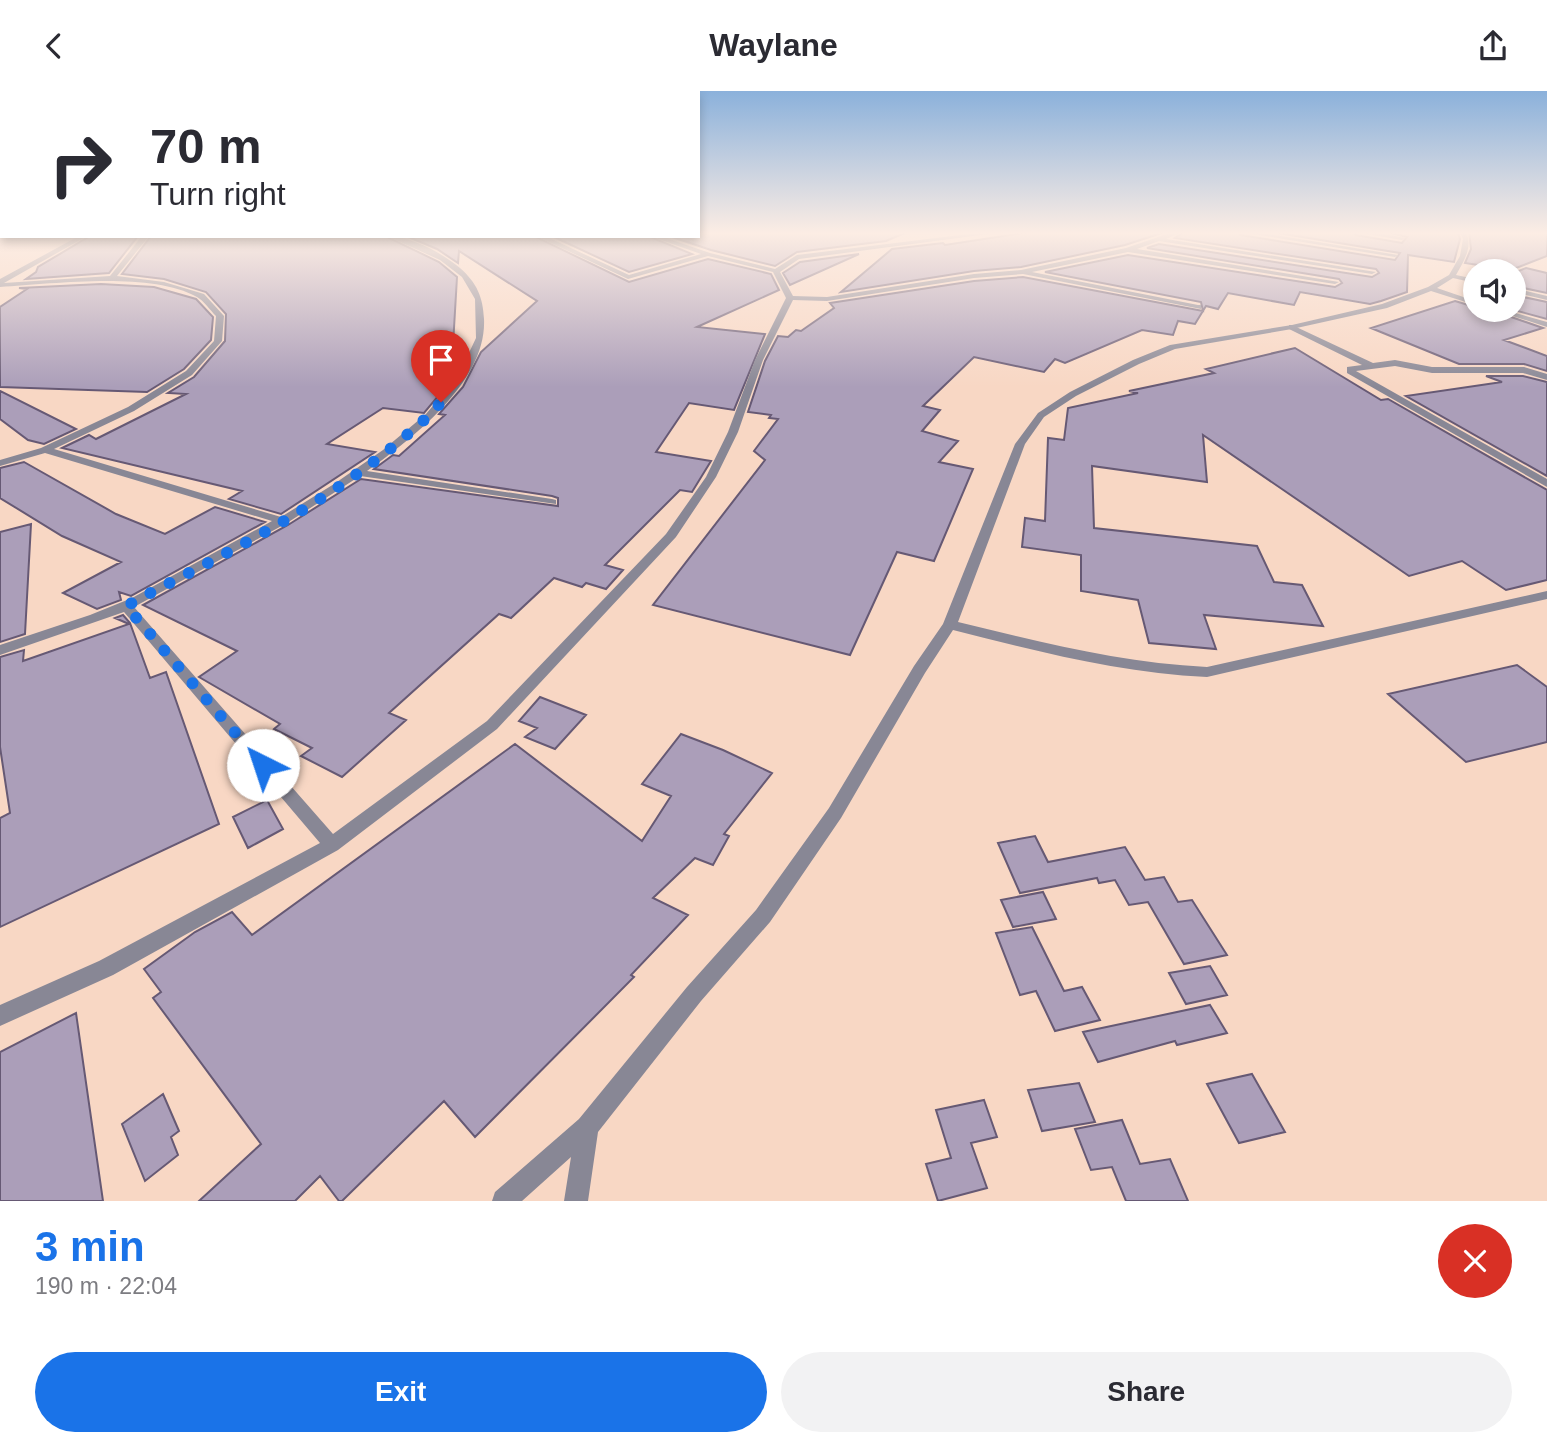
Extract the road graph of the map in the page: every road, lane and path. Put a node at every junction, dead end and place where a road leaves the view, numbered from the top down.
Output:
1 (162, 284) edge
2 (469, 284) edge
3 (783, 284) edge
4 (926, 284) edge
5 (1081, 284) edge
6 (1439, 284) edge
7 (1431, 289) junction
8 (1526, 293) edge
9 (790, 298) junction
10 (1547, 298) edge
11 (1463, 299) edge
12 (1198, 307) dead end
13 (1526, 319) edge
14 (1547, 325) edge
15 (1292, 327) junction
16 (1370, 365) junction
17 (1547, 377) edge
18 (45, 450) junction
19 (0, 463) edge
20 (360, 473) junction
21 (1547, 484) edge
22 (552, 502) dead end
23 (283, 521) junction
24 (1547, 595) edge
25 (126, 606) junction
26 (950, 625) junction
27 (0, 650) edge
28 (332, 845) junction
29 (0, 1016) edge
30 (587, 1127) junction
31 (504, 1201) edge
32 (576, 1201) edge

1 - 18 street
2 - 20 street
3 - 9 street
4 - 9 street
5 - 12 street
6 - 7 street
7 - 11 street
7 - 15 street
8 - 10 street
9 - 28 street
13 - 14 street
15 - 16 street
15 - 26 street
16 - 17 street
16 - 21 street
18 - 19 street
18 - 23 street
20 - 22 street
20 - 23 street
23 - 25 street
24 - 26 street
25 - 27 street
25 - 28 street
26 - 30 street
28 - 29 street
30 - 31 street
30 - 32 street

